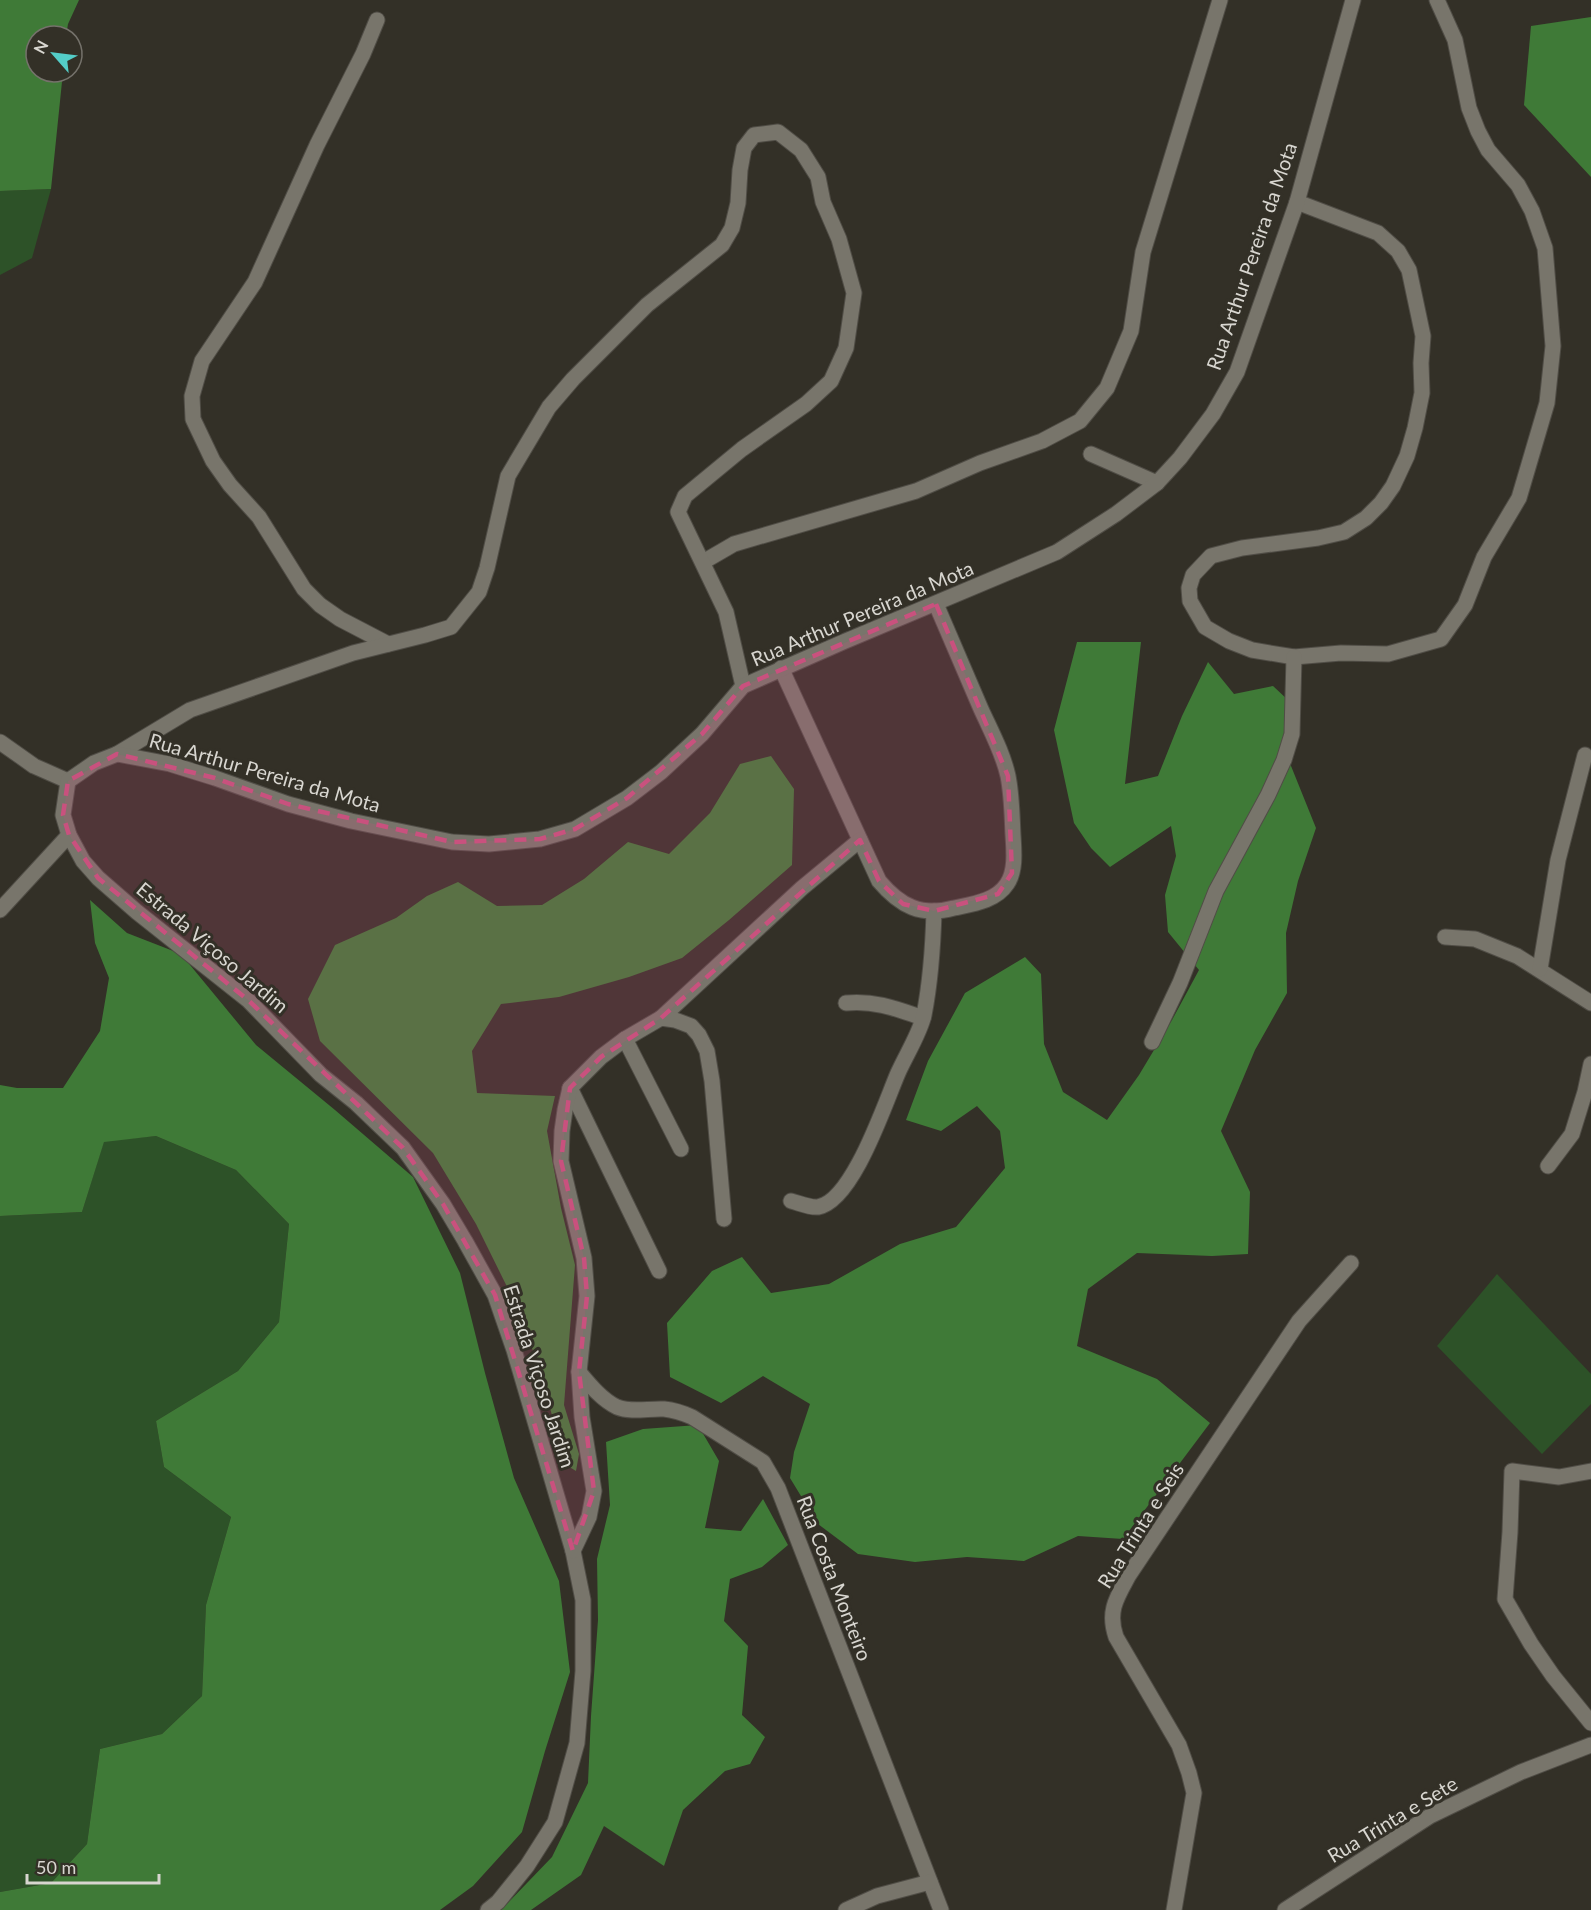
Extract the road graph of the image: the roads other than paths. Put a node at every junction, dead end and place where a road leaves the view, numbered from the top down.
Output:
1 (1220, 0) edge
2 (1353, 0) edge
3 (1437, 0) edge
4 (377, 21) dead end
5 (1297, 202) junction
6 (1091, 454) dead end
7 (1157, 483) junction
8 (703, 562) junction
9 (936, 604) junction
10 (388, 644) junction
11 (1294, 657) junction
12 (782, 669) junction
13 (743, 686) junction
14 (0, 742) edge
15 (117, 754) junction
16 (1585, 755) dead end
17 (68, 781) junction
18 (69, 835) junction
19 (860, 840) junction
20 (0, 910) edge
21 (934, 911) junction
22 (1445, 937) dead end
23 (1540, 969) junction
24 (846, 1003) dead end
25 (1591, 1003) edge
26 (661, 1018) junction
27 (923, 1018) junction
28 (625, 1039) junction
29 (1152, 1042) dead end
30 (1591, 1064) edge
31 (570, 1088) junction
32 (681, 1149) dead end
33 (1548, 1166) dead end
34 (791, 1201) dead end
35 (724, 1218) dead end
36 (1351, 1263) dead end
37 (658, 1271) dead end
38 (579, 1372) junction
39 (1591, 1471) edge
40 (573, 1551) junction
41 (1591, 1723) edge
42 (1591, 1745) edge
43 (930, 1882) junction
44 (488, 1910) edge
45 (846, 1910) edge
46 (941, 1910) edge
47 (1174, 1910) edge
48 (1286, 1910) edge

1 - 8 street
2 - 5 street, Rua Arthur Pereira da Mota
3 - 11 street
4 - 10 street
5 - 7 street, Rua Arthur Pereira da Mota
5 - 11 street
6 - 7 street
7 - 9 street, Rua Arthur Pereira da Mota
8 - 10 street
8 - 13 street
9 - 12 street, Rua Arthur Pereira da Mota
9 - 21 street
10 - 15 street
11 - 29 street
12 - 13 street, Rua Arthur Pereira da Mota
12 - 19 street
13 - 15 street, Rua Arthur Pereira da Mota
14 - 17 street
15 - 17 street
16 - 23 street
17 - 18 street, Estrada Viçoso Jardim
18 - 20 street
18 - 40 street, Estrada Viçoso Jardim
19 - 21 street
19 - 26 street
21 - 27 street
22 - 23 street
23 - 25 street
24 - 27 street
26 - 28 street
26 - 35 street
27 - 34 street
28 - 31 street
28 - 32 street
30 - 33 street
31 - 37 street
31 - 38 street
36 - 47 street, Rua Trinta e Seis
38 - 40 street
38 - 43 street, Rua Costa Monteiro
39 - 41 street
40 - 44 street, Estrada Viçoso Jardim
42 - 48 street, Rua Trinta e Sete
43 - 45 street
43 - 46 street, Rua Costa Monteiro

